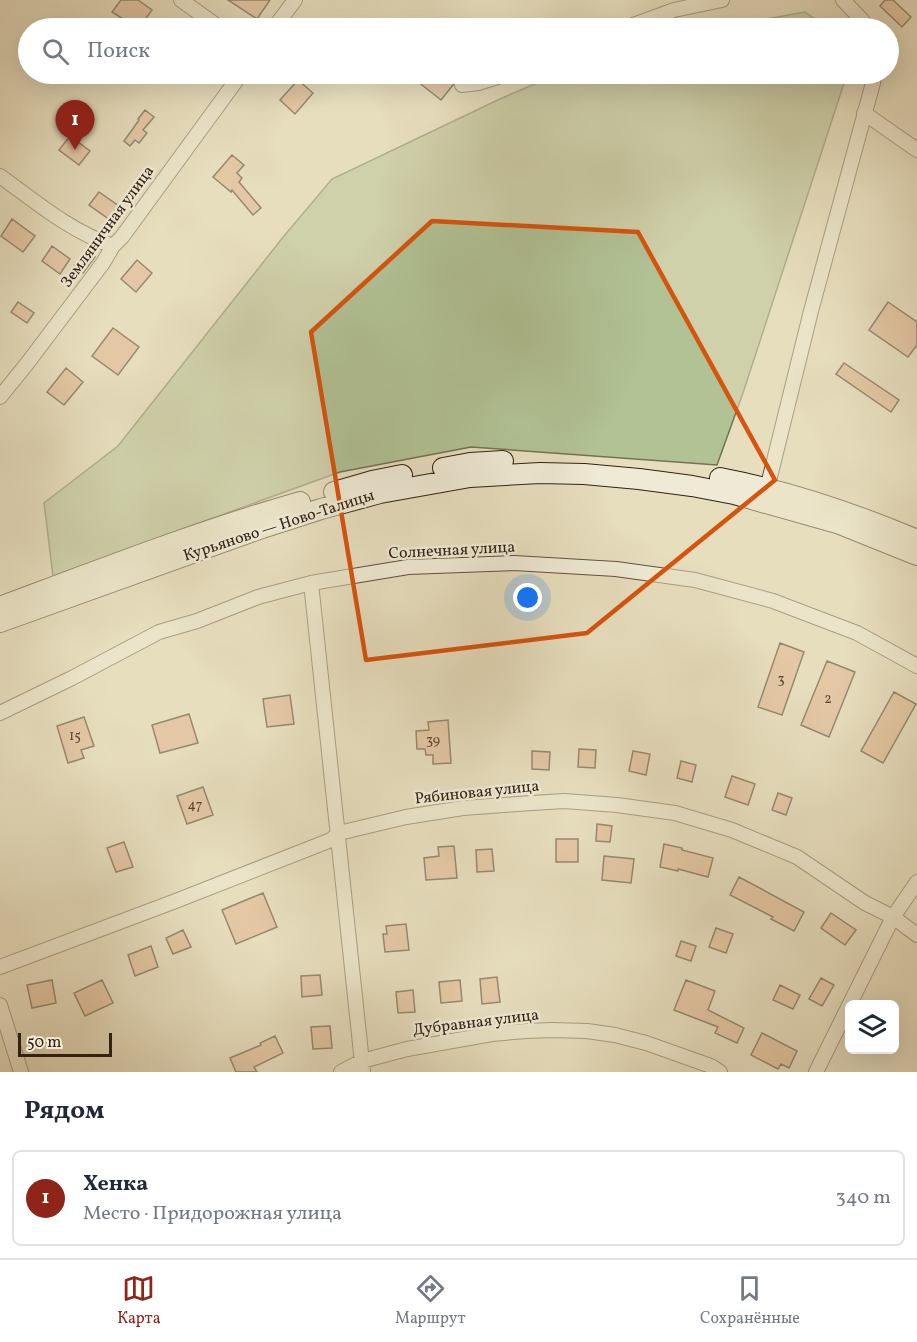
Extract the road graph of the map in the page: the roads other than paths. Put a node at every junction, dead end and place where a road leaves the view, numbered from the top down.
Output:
1 (181, 0) edge
2 (295, 0) edge
3 (722, 0) edge
4 (843, 0) edge
5 (671, 5) edge
6 (206, 18) edge
7 (282, 18) edge
8 (645, 18) edge
9 (860, 18) edge
10 (234, 84) edge
11 (470, 84) edge
12 (871, 84) edge
13 (462, 85) dead end
14 (864, 113) junction
15 (917, 150) edge
16 (0, 176) edge
17 (114, 246) junction
18 (0, 397) edge
19 (765, 495) junction
20 (917, 540) edge
21 (917, 555) edge
22 (311, 583) junction
23 (0, 608) edge
24 (0, 622) edge
25 (917, 666) edge
26 (0, 713) edge
27 (339, 833) junction
28 (917, 882) edge
29 (892, 917) junction
30 (917, 935) edge
31 (0, 967) edge
32 (0, 1005) edge
33 (362, 1066) edge
34 (21, 1072) edge
35 (341, 1072) edge
36 (720, 1072) edge
37 (816, 1072) edge

1 - 6 street
2 - 7 street
3 - 5 street
4 - 9 street
5 - 8 street
10 - 17 street, Земляничная улица
11 - 13 street
12 - 14 street
14 - 15 street
14 - 19 street
16 - 17 street
17 - 18 street, Земляничная улица
19 - 20 main road, Курьяново — Ново-Талицы
19 - 21 main road, Курьяново — Ново-Талицы
19 - 23 main road, Курьяново — Ново-Талицы
19 - 24 main road, Курьяново — Ново-Талицы
22 - 25 street, Солнечная улица
22 - 26 street, Солнечная улица
22 - 27 street
27 - 29 street, Рябиновая улица
27 - 31 street, Рябиновая улица
27 - 33 street
28 - 29 street
29 - 30 street, Рябиновая улица
29 - 37 street
32 - 34 street
33 - 35 street, Дубравная улица
33 - 36 street, Дубравная улица

